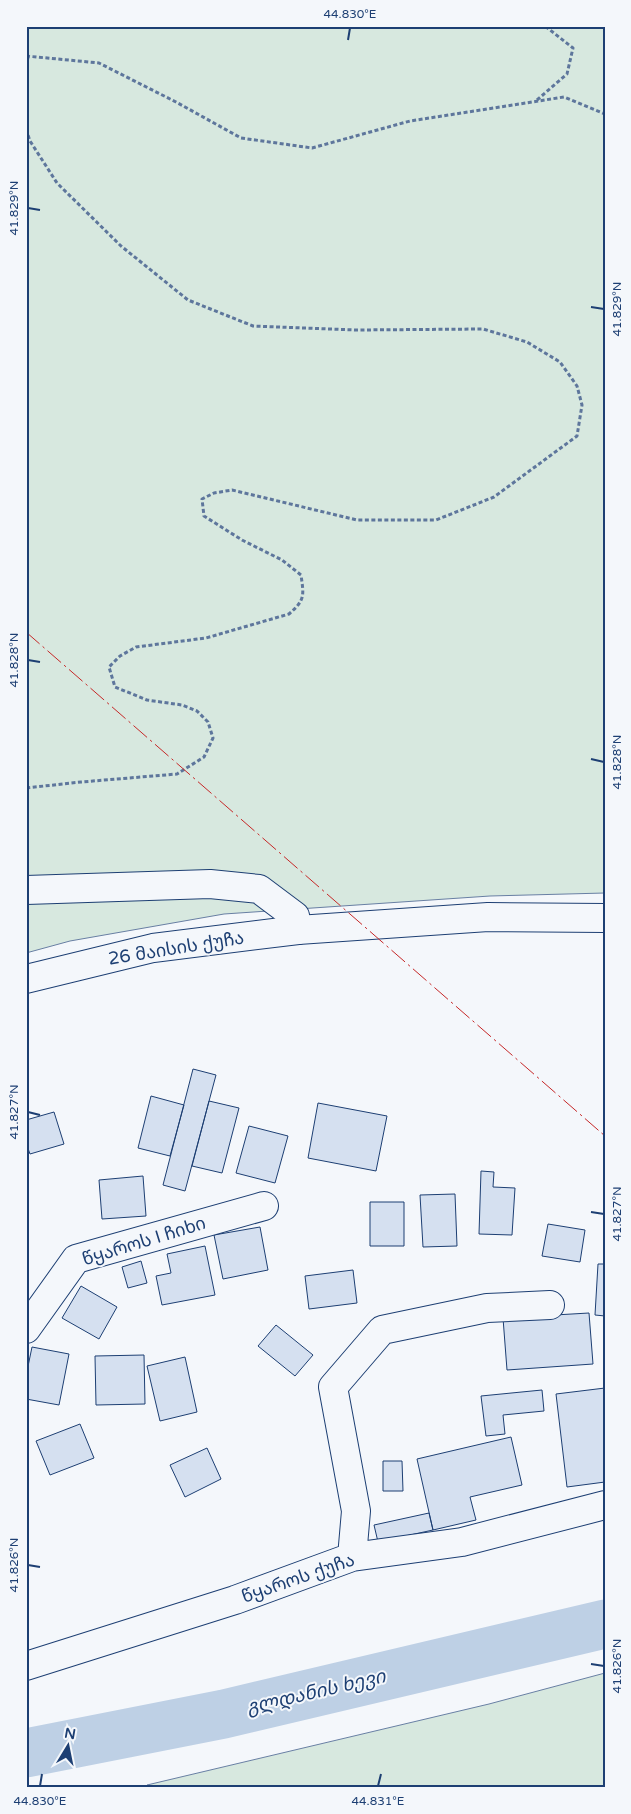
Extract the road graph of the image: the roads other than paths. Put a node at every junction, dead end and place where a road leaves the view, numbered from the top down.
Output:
1 (26, 890) edge
2 (605, 918) edge
3 (298, 930) junction
4 (26, 979) edge
5 (264, 1206) dead end
6 (550, 1305) dead end
7 (26, 1329) edge
8 (605, 1505) edge
9 (352, 1557) junction
10 (26, 1666) edge

1 - 3 street
2 - 3 street, 26 მაისის ქუჩა
3 - 4 street, 26 მაისის ქუჩა
5 - 7 street, წყაროს I ჩიხი
6 - 9 street
8 - 9 street, წყაროს ქუჩა
9 - 10 street, წყაროს ქუჩა

